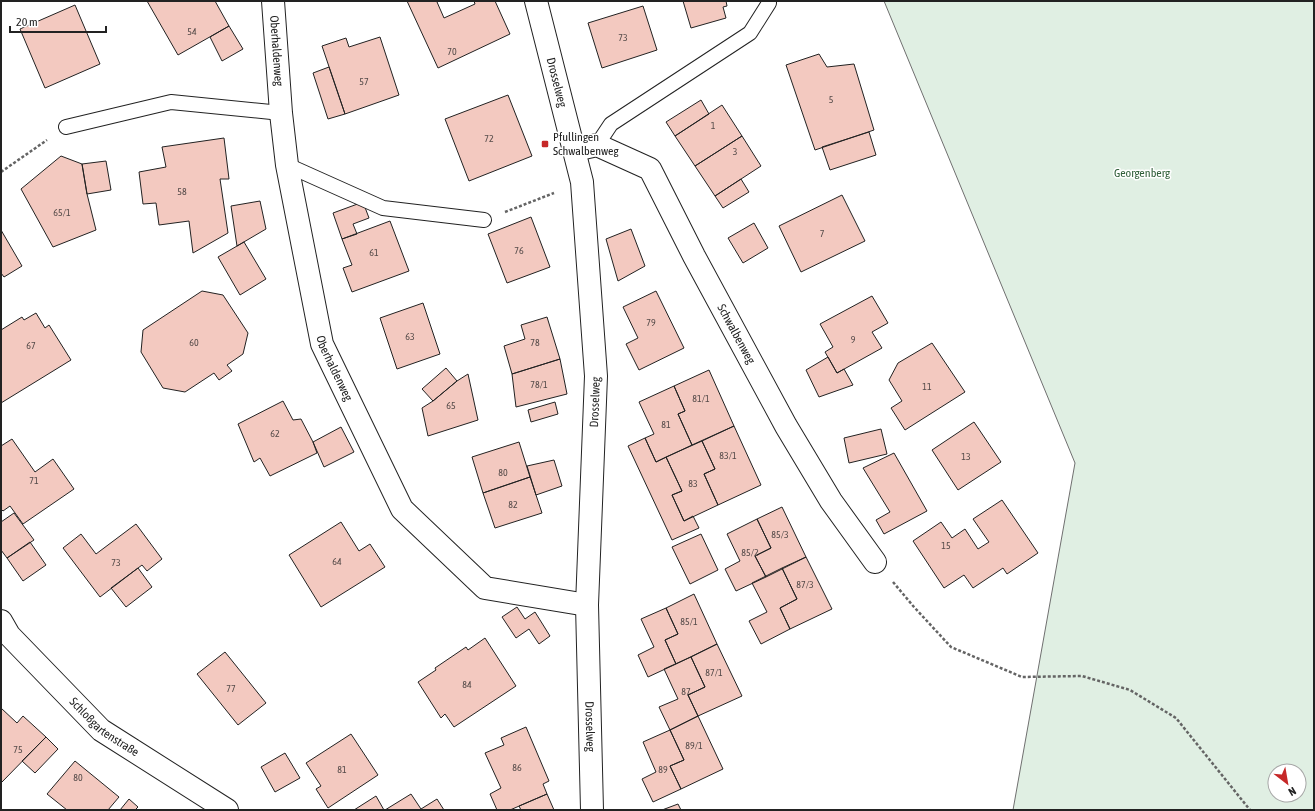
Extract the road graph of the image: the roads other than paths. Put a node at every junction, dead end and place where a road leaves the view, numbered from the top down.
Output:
1 (273, 1) edge
2 (536, 1) edge
3 (769, 3) dead end
4 (281, 113) junction
5 (66, 127) road end
6 (596, 145) junction
7 (575, 150) junction
8 (288, 165) junction
9 (484, 220) road end
10 (876, 562) road end
11 (587, 605) junction
12 (1, 621) edge
13 (227, 810) edge
14 (592, 810) edge

1 - 4 street, Oberhaldenweg
2 - 7 street, Drosselweg
3 - 6 lane
4 - 5 lane
4 - 8 street, Oberhaldenweg
6 - 7 street
6 - 10 street, Schwalbenweg
7 - 11 street, Drosselweg
8 - 9 lane
8 - 11 street, Oberhaldenweg
11 - 14 street, Drosselweg
12 - 13 street, Schloßgartenstraße

